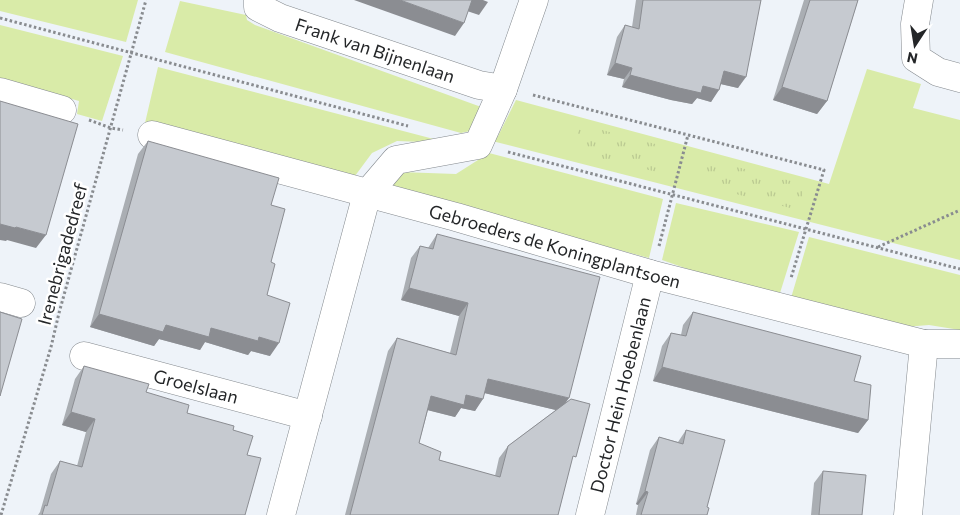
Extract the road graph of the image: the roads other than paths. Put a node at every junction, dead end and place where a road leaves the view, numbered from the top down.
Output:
1 (258, 0) edge
2 (534, 0) edge
3 (919, 0) edge
4 (960, 78) edge
5 (502, 89) junction
6 (0, 92) edge
7 (62, 110) dead end
8 (152, 135) dead end
9 (367, 194) junction
10 (650, 274) junction
11 (924, 344) junction
12 (960, 344) edge
13 (84, 356) dead end
14 (308, 416) junction
15 (281, 515) edge
16 (590, 515) edge
17 (908, 515) edge

1 - 5 street, Frank van Bijnenlaan
2 - 5 street
3 - 4 street
5 - 9 street
6 - 7 street
8 - 9 street, Gebroeders de Koningplantsoen
9 - 10 street, Gebroeders de Koningplantsoen
9 - 14 street
10 - 11 street, Gebroeders de Koningplantsoen
10 - 16 street, Doctor Hein Hoebenlaan
11 - 12 street, Gebroeders de Koningplantsoen
11 - 17 street
13 - 14 street, Groelslaan
14 - 15 street

